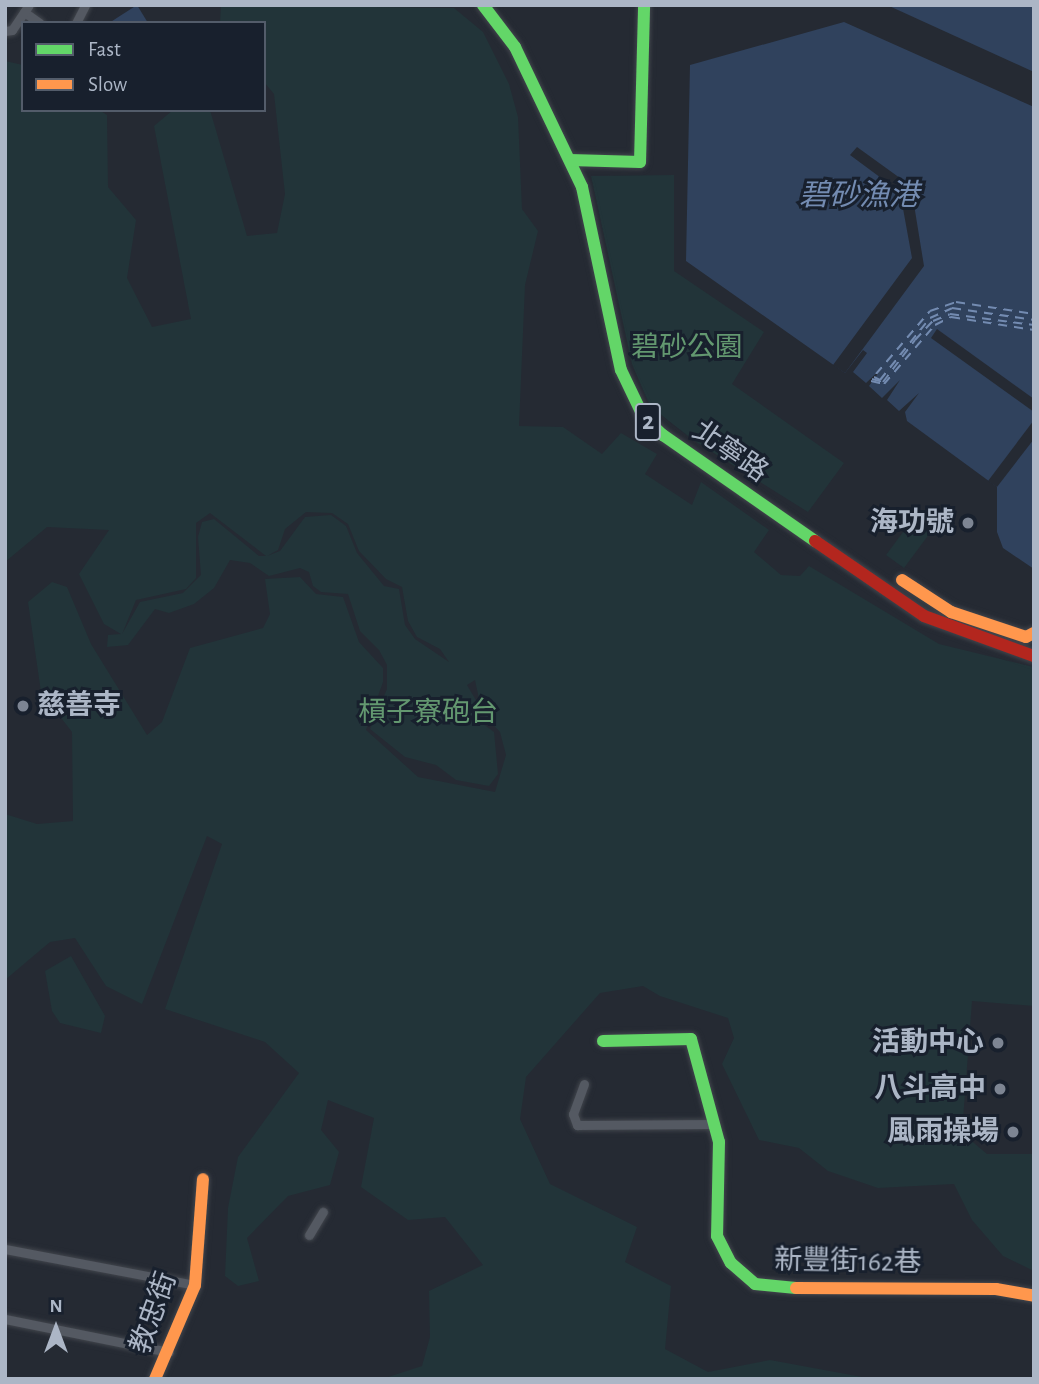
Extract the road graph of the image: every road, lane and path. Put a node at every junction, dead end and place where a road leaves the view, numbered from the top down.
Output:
1 (85, 5) edge
2 (483, 5) edge
3 (643, 5) edge
4 (27, 9) edge
5 (77, 21) edge
6 (5, 31) edge
7 (570, 160) junction
8 (902, 580) dead end
9 (1034, 633) edge
10 (1034, 656) edge
11 (603, 1041) dead end
12 (584, 1084) dead end
13 (714, 1124) junction
14 (203, 1180) dead end
15 (323, 1212) dead end
16 (309, 1235) dead end
17 (5, 1249) edge
18 (195, 1285) junction
19 (1034, 1296) edge
20 (5, 1319) edge
21 (169, 1352) junction
22 (155, 1379) edge

1 - 5 street
2 - 7 street, 北寧路 / 2
3 - 7 street
4 - 6 street
7 - 10 street, 北寧路 / 2
8 - 9 street
11 - 13 street, 新豐街162巷
12 - 13 street
13 - 19 street, 新豐街162巷
14 - 18 street, 教忠街
15 - 16 street
17 - 18 street
18 - 21 street, 教忠街
20 - 21 street
21 - 22 street, 教忠街

